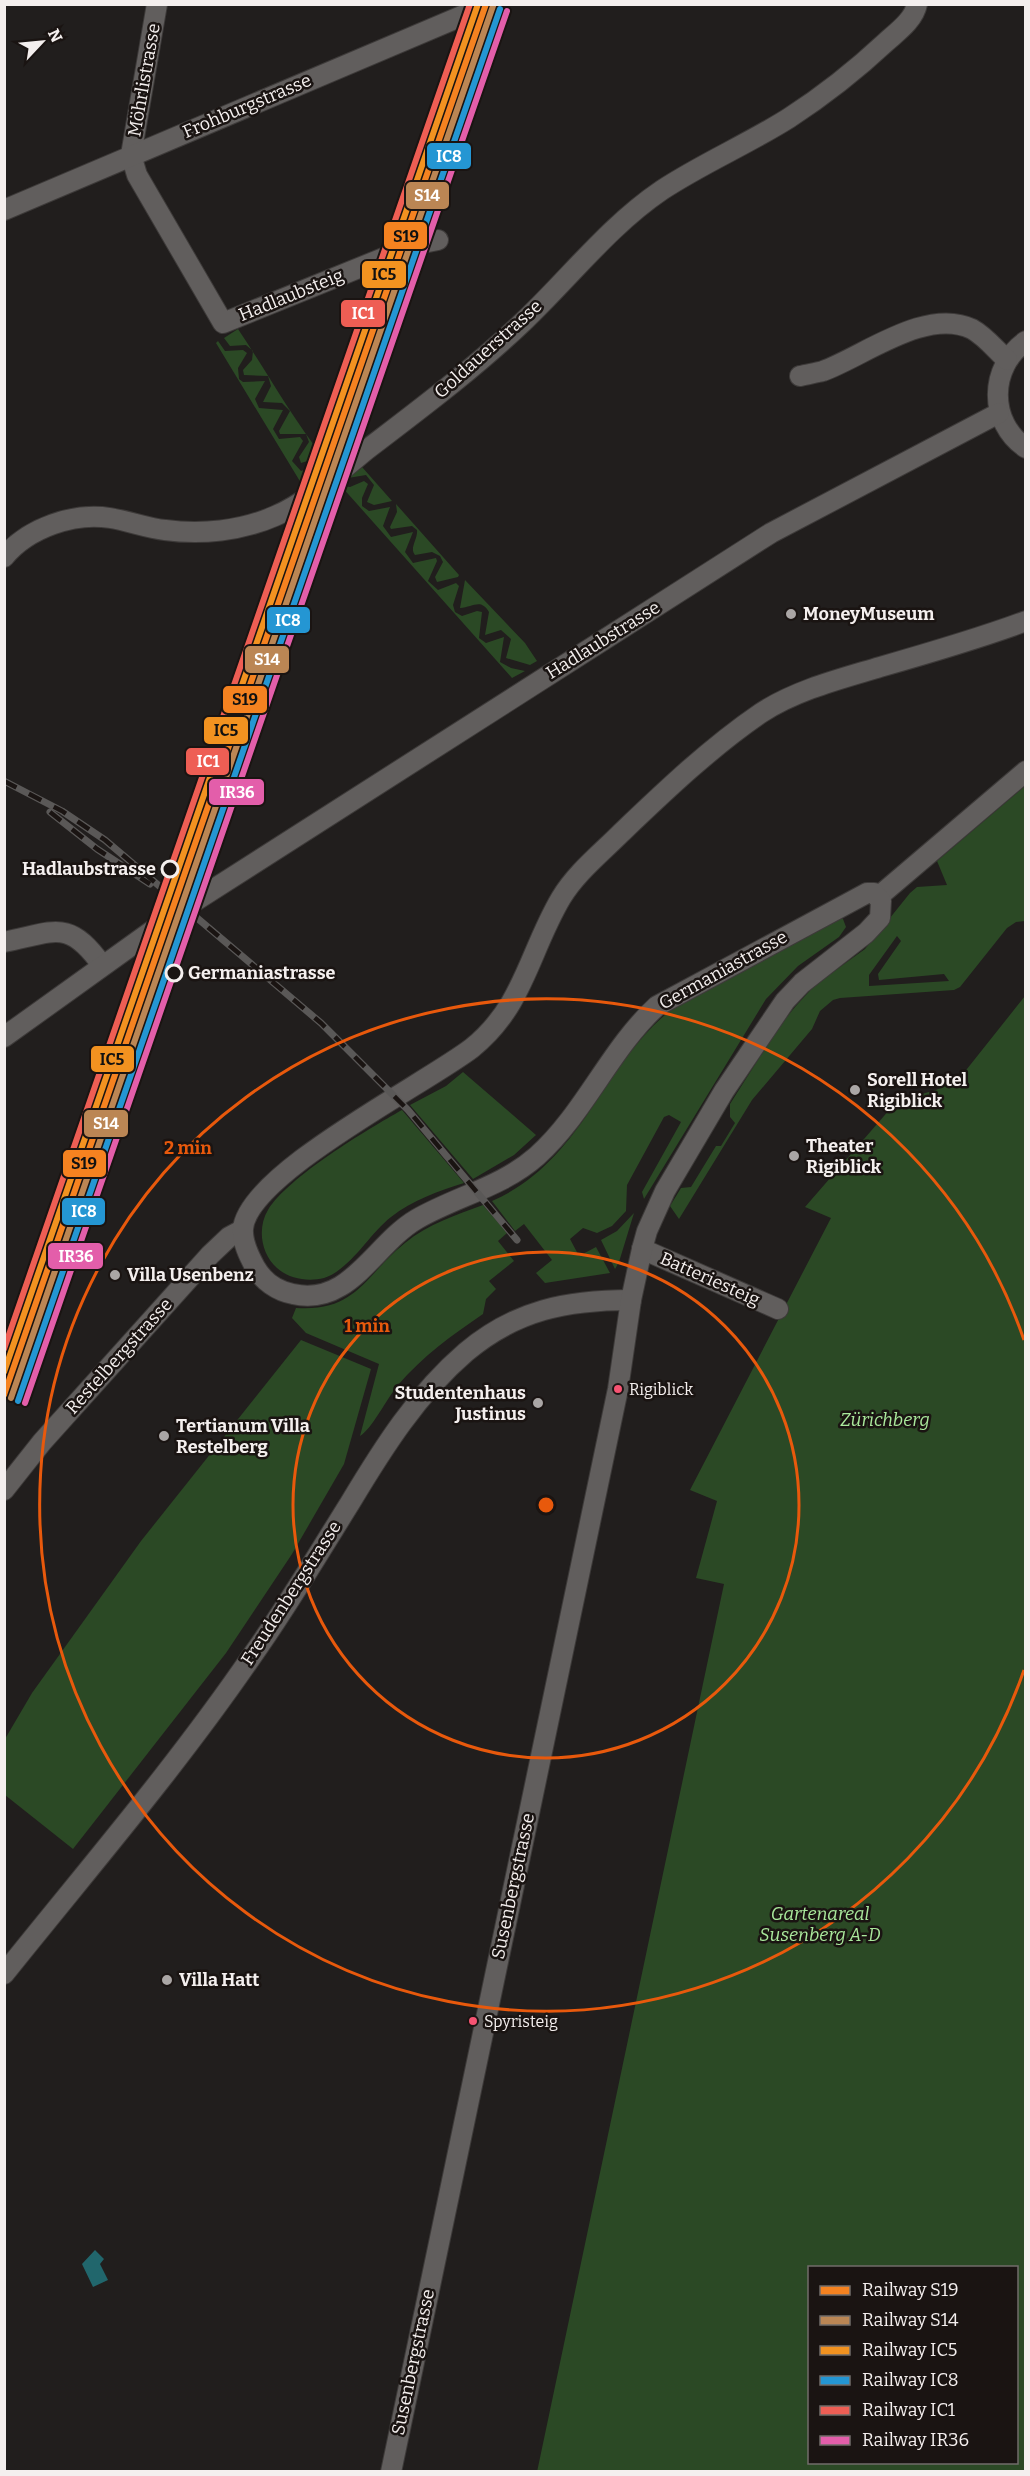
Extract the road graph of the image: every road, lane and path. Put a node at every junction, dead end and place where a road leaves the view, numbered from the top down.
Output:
1 (157, 4) edge
2 (490, 4) edge
3 (917, 4) edge
4 (131, 155) junction
5 (4, 210) edge
6 (438, 240) dead end
7 (1026, 341) edge
8 (1007, 360) junction
9 (800, 376) dead end
10 (999, 412) junction
11 (1026, 448) edge
12 (4, 557) edge
13 (1026, 621) edge
14 (1026, 771) edge
15 (878, 897) junction
16 (4, 942) edge
17 (102, 965) junction
18 (4, 1037) edge
19 (242, 1230) junction
20 (642, 1250) junction
21 (631, 1300) junction
22 (778, 1309) dead end
23 (4, 1490) edge
24 (4, 1974) edge
25 (391, 2472) edge

1 - 4 street, Möhrlistrasse
2 - 4 street, Frohburgstrasse
3 - 12 street, Goldauerstrasse
4 - 5 street, Frohburgstrasse
4 - 6 street, Hadlaubsteig
7 - 8 street
8 - 9 street
8 - 10 street
10 - 11 street
10 - 17 street, Hadlaubstrasse
13 - 19 street
14 - 15 street
15 - 19 street, Germaniastrasse
15 - 20 street
16 - 17 street
17 - 18 street, Hadlaubstrasse
19 - 23 street, Restelbergstrasse
20 - 21 street
20 - 22 street, Batteriesteig
21 - 24 street, Freudenbergstrasse
21 - 25 street, Susenbergstrasse

